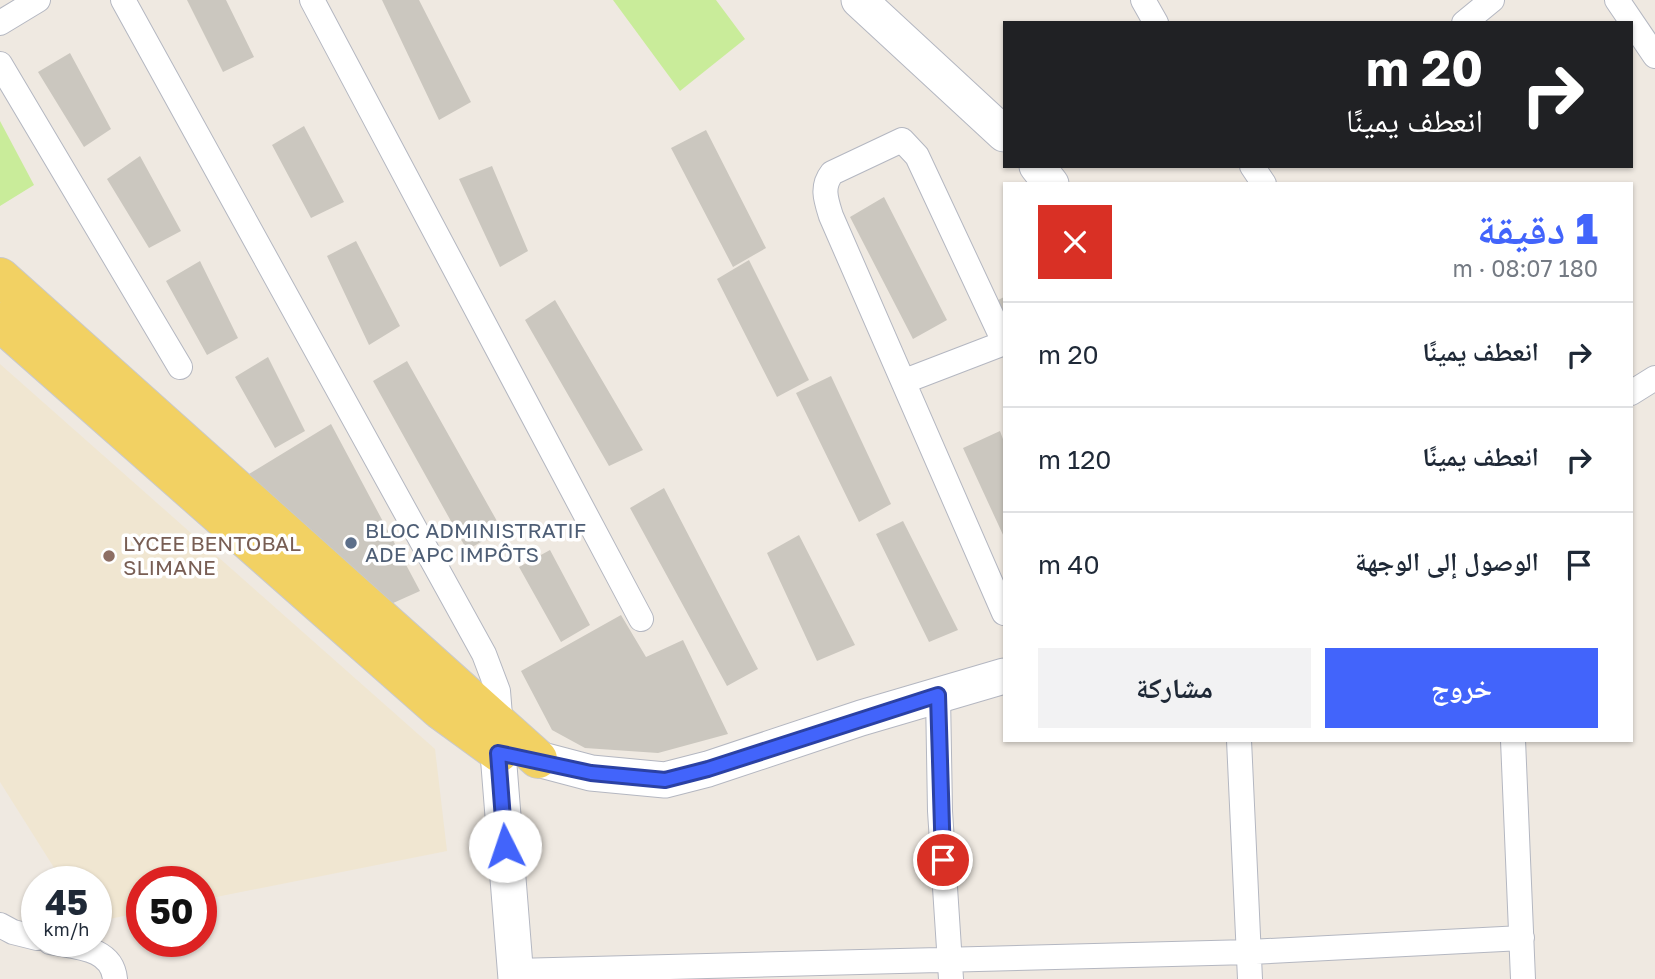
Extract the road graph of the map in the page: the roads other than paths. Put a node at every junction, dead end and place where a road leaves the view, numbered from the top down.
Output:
1 (38, 0) edge
2 (123, 0) edge
3 (313, 0) edge
4 (859, 0) edge
5 (1143, 0) edge
6 (1492, 0) edge
7 (1617, 0) edge
8 (1155, 21) edge
9 (1466, 21) edge
10 (1631, 21) edge
11 (0, 23) edge
12 (1633, 24) edge
13 (1655, 56) edge
14 (0, 64) edge
15 (1003, 133) edge
16 (1039, 168) edge
17 (1049, 182) edge
18 (0, 277) edge
19 (0, 321) edge
20 (1003, 340) edge
21 (1003, 342) edge
22 (180, 367) dead end
23 (1655, 378) edge
24 (905, 381) junction
25 (1633, 392) edge
26 (1003, 610) edge
27 (641, 619) dead end
28 (1003, 678) edge
29 (938, 695) junction
30 (499, 740) junction
31 (1239, 742) edge
32 (1513, 742) edge
33 (538, 759) joint
34 (0, 925) edge
35 (21, 934) edge
36 (1522, 939) junction
37 (1250, 952) junction
38 (104, 957) edge
39 (951, 969) edge
40 (515, 975) edge
41 (115, 979) edge
42 (1250, 979) edge
43 (1523, 979) edge

1 - 11 street
2 - 30 street
3 - 27 street
4 - 15 main road
5 - 8 street
6 - 9 street
7 - 10 street
12 - 13 street
14 - 22 street
16 - 17 main road
18 - 30 main road
19 - 30 main road
20 - 24 street
21 - 24 street
23 - 25 street
24 - 26 street
28 - 29 main road
29 - 33 main road
29 - 39 street
30 - 33 main road
30 - 40 main road
31 - 37 street
32 - 36 street
34 - 35 street
36 - 37 street
36 - 43 street
37 - 39 street
37 - 42 street
38 - 41 street
39 - 40 street

